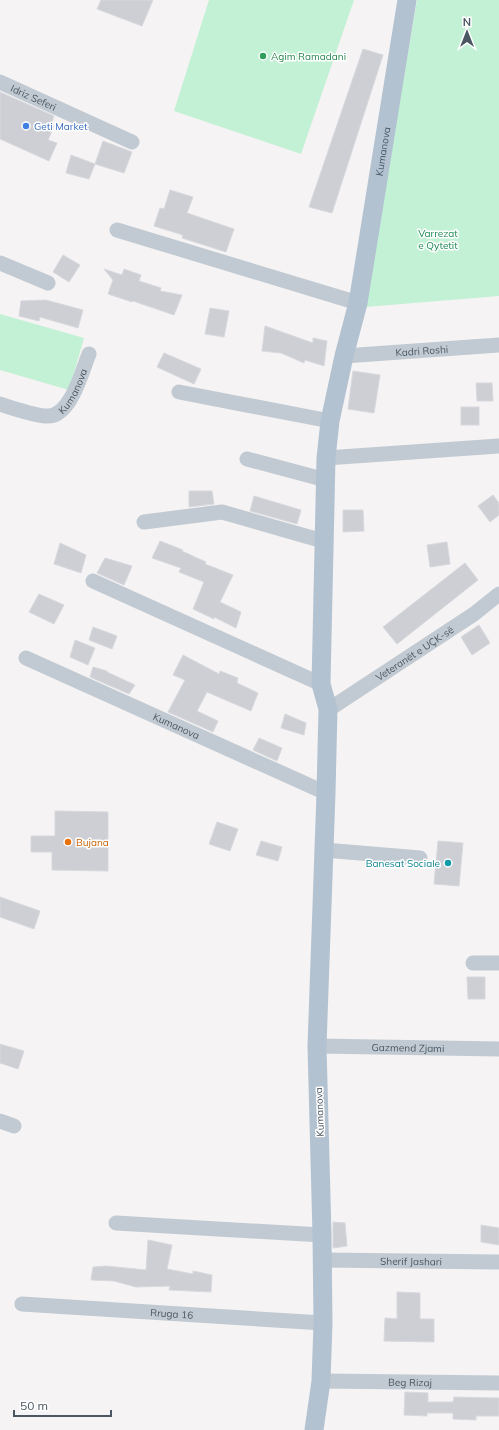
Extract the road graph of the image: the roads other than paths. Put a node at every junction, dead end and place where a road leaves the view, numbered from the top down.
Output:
1 (407, 0) edge
2 (0, 82) edge
3 (132, 142) dead end
4 (117, 230) dead end
5 (0, 263) edge
6 (48, 283) dead end
7 (358, 303) junction
8 (499, 345) edge
9 (89, 354) dead end
10 (344, 356) junction
11 (179, 392) dead end
12 (0, 404) edge
13 (330, 421) junction
14 (499, 446) edge
15 (326, 458) junction
16 (247, 459) dead end
17 (326, 480) junction
18 (144, 522) dead end
19 (323, 541) junction
20 (93, 581) dead end
21 (499, 594) edge
22 (26, 658) dead end
23 (321, 684) junction
24 (328, 709) junction
25 (326, 793) junction
26 (324, 850) junction
27 (420, 858) dead end
28 (473, 963) dead end
29 (499, 963) edge
30 (317, 1046) junction
31 (499, 1048) edge
32 (116, 1224) dead end
33 (322, 1235) junction
34 (322, 1260) junction
35 (499, 1262) edge
36 (22, 1304) dead end
37 (323, 1323) junction
38 (321, 1381) junction
39 (499, 1383) edge
40 (314, 1430) edge

1 - 7 main road, Kumanova
2 - 3 street, Idriz Seferi
4 - 7 street
5 - 6 street
7 - 10 main road, Kumanova
8 - 10 street, Kadri Roshi
9 - 12 street, Kumanova
10 - 13 main road, Kumanova
11 - 13 street
13 - 15 main road, Kumanova
14 - 15 street
15 - 17 main road, Kumanova
16 - 17 street
17 - 19 main road, Kumanova
18 - 19 street
19 - 23 main road, Kumanova
20 - 23 street
21 - 24 street, Veteranët e UÇK-së
22 - 25 street, Kumanova
23 - 24 main road, Kumanova
24 - 25 main road, Kumanova
25 - 26 main road, Kumanova
26 - 27 street
26 - 30 main road, Kumanova
28 - 29 street
30 - 31 street, Gazmend Zjami
30 - 33 main road, Kumanova
32 - 33 street
33 - 34 main road, Kumanova
34 - 35 street, Sherif Jashari
34 - 37 main road, Kumanova
36 - 37 street, Rruga 16
37 - 38 main road, Kumanova
38 - 39 street, Beg Rizaj
38 - 40 main road, Kumanova

